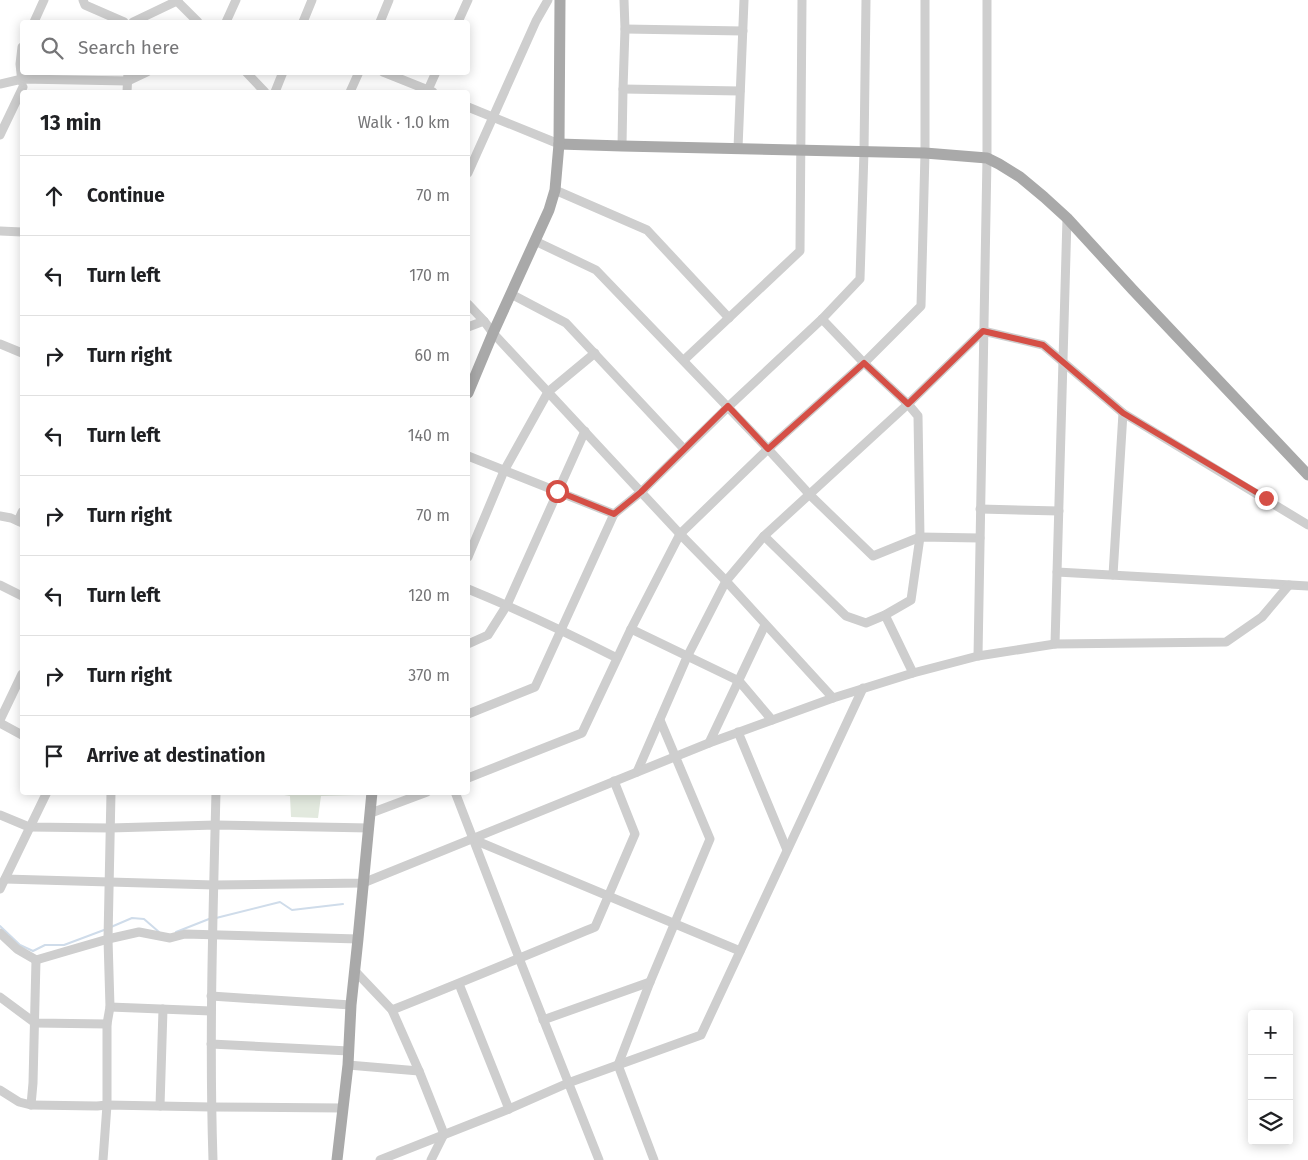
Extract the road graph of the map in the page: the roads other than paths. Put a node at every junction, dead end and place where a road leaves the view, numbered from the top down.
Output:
1 (44, 0) edge
2 (83, 0) edge
3 (236, 0) edge
4 (312, 0) edge
5 (389, 0) edge
6 (468, 0) edge
7 (548, 0) edge
8 (560, 0) edge
9 (624, 0) edge
10 (744, 0) edge
11 (802, 0) edge
12 (866, 0) edge
13 (924, 0) edge
14 (987, 0) edge
15 (178, 1) edge
16 (35, 20) edge
17 (119, 20) edge
18 (137, 20) edge
19 (196, 20) edge
20 (227, 20) edge
21 (304, 20) edge
22 (381, 20) edge
23 (459, 20) edge
24 (625, 29) junction
25 (743, 31) junction
26 (249, 75) edge
27 (282, 75) edge
28 (358, 75) edge
29 (390, 75) edge
30 (435, 75) edge
31 (128, 77) edge
32 (1, 84) edge
33 (23, 86) edge
34 (623, 89) junction
35 (127, 90) edge
36 (263, 90) edge
37 (276, 90) edge
38 (351, 90) edge
39 (424, 90) edge
40 (430, 90) edge
41 (740, 91) junction
42 (20, 92) edge
43 (470, 108) edge
44 (493, 118) junction
45 (0, 135) edge
46 (559, 144) junction
47 (622, 146) junction
48 (738, 148) junction
49 (801, 150) junction
50 (864, 151) junction
51 (925, 153) junction
52 (986, 158) junction
53 (470, 168) edge
54 (555, 190) junction
55 (1067, 218) junction
56 (0, 231) edge
57 (20, 232) edge
58 (535, 241) junction
59 (511, 294) junction
60 (470, 306) edge
61 (728, 318) junction
62 (822, 319) junction
63 (484, 321) junction
64 (470, 326) edge
65 (983, 331) junction
66 (493, 333) junction
67 (0, 344) edge
68 (20, 352) edge
69 (595, 354) junction
70 (684, 360) junction
71 (1063, 362) junction
72 (864, 363) junction
73 (470, 388) edge
74 (548, 392) junction
75 (908, 404) junction
76 (728, 406) junction
77 (1123, 413) junction
78 (585, 431) junction
79 (684, 448) junction
80 (768, 449) junction
81 (470, 457) edge
82 (504, 471) junction
83 (1308, 475) edge
84 (557, 491) junction
85 (641, 492) junction
86 (810, 495) junction
87 (980, 510) junction
88 (1059, 510) junction
89 (614, 514) junction
90 (0, 516) edge
91 (20, 522) edge
92 (1308, 525) edge
93 (680, 534) junction
94 (764, 536) junction
95 (920, 537) junction
96 (980, 538) junction
97 (470, 552) edge
98 (1057, 572) junction
99 (1113, 575) junction
100 (726, 581) junction
101 (0, 585) edge
102 (1289, 585) junction
103 (1308, 586) edge
104 (470, 590) edge
105 (20, 595) edge
106 (507, 605) junction
107 (886, 615) junction
108 (765, 625) junction
109 (631, 629) junction
110 (561, 630) junction
111 (470, 643) edge
112 (1055, 644) junction
113 (978, 656) junction
114 (687, 657) junction
115 (617, 658) junction
116 (913, 673) junction
117 (20, 678) edge
118 (739, 681) junction
119 (863, 688) junction
120 (833, 698) junction
121 (470, 713) edge
122 (660, 720) junction
123 (772, 720) junction
124 (0, 722) edge
125 (738, 732) junction
126 (20, 734) edge
127 (709, 743) junction
128 (675, 756) junction
129 (637, 772) junction
130 (470, 777) edge
131 (614, 781) junction
132 (45, 795) edge
133 (111, 795) edge
134 (216, 795) edge
135 (372, 795) edge
136 (419, 795) edge
137 (456, 795) edge
138 (371, 813) junction
139 (0, 815) edge
140 (216, 825) junction
141 (29, 827) junction
142 (110, 828) junction
143 (369, 828) junction
144 (472, 839) junction
145 (787, 850) junction
146 (5, 879) junction
147 (109, 883) junction
148 (363, 883) junction
149 (214, 885) junction
150 (0, 889) edge
151 (609, 896) junction
152 (674, 924) junction
153 (0, 933) edge
154 (213, 935) junction
155 (108, 939) junction
156 (358, 939) junction
157 (740, 951) junction
158 (519, 958) junction
159 (36, 960) junction
160 (355, 972) junction
161 (650, 982) junction
162 (459, 984) junction
163 (211, 996) junction
164 (0, 997) edge
165 (351, 1005) junction
166 (110, 1007) junction
167 (163, 1009) junction
168 (392, 1010) junction
169 (211, 1011) junction
170 (543, 1020) junction
171 (35, 1023) junction
172 (107, 1024) junction
173 (211, 1044) junction
174 (348, 1050) junction
175 (348, 1065) junction
176 (618, 1065) junction
177 (419, 1071) junction
178 (568, 1083) junction
179 (0, 1090) edge
180 (31, 1105) junction
181 (107, 1105) junction
182 (160, 1106) junction
183 (211, 1107) junction
184 (342, 1108) junction
185 (509, 1109) junction
186 (444, 1134) junction
187 (103, 1160) edge
188 (213, 1160) edge
189 (337, 1160) edge
190 (380, 1160) edge
191 (430, 1160) edge
192 (599, 1160) edge
193 (654, 1160) edge

1 - 16 street
2 - 17 street
3 - 20 street
4 - 21 street
5 - 22 street
6 - 23 street
7 - 44 street
8 - 46 main road
9 - 24 street
10 - 25 street
11 - 49 street
12 - 50 street
13 - 51 street
14 - 52 street
15 - 18 street
15 - 19 street
24 - 25 street
24 - 34 street
25 - 41 street
26 - 36 street
27 - 37 street
28 - 38 street
29 - 39 street
30 - 40 street
31 - 33 street
31 - 35 street
32 - 33 street
34 - 41 street
34 - 47 street
41 - 48 street
42 - 45 street
43 - 44 street
44 - 46 street
44 - 53 street
46 - 47 main road
46 - 54 main road
47 - 48 main road
48 - 49 main road
49 - 50 main road
49 - 61 street
50 - 51 main road
50 - 62 street
51 - 52 main road
51 - 72 street
52 - 55 main road
52 - 65 street
54 - 58 main road
54 - 61 street
55 - 71 street
55 - 83 main road
56 - 57 street
58 - 59 main road
58 - 70 street
59 - 66 main road
59 - 69 street
60 - 63 street
61 - 70 street
62 - 72 street
62 - 76 street
63 - 64 street
63 - 66 street
65 - 71 street
65 - 75 street
65 - 87 street
66 - 73 main road
66 - 74 street
67 - 68 street
69 - 74 street
69 - 79 street
70 - 76 street
71 - 77 street
71 - 88 street
72 - 75 street
72 - 80 street
74 - 78 street
74 - 82 street
75 - 86 street
75 - 95 street
76 - 79 street
76 - 80 street
77 - 92 street
77 - 99 street
78 - 84 street
78 - 85 street
79 - 85 street
80 - 86 street
80 - 93 street
81 - 82 street
82 - 84 street
82 - 97 street
84 - 89 street
84 - 106 street
85 - 89 street
85 - 93 street
86 - 94 street
86 - 95 street
87 - 88 street
87 - 96 street
88 - 98 street
89 - 110 street
90 - 91 street
93 - 100 street
93 - 109 street
94 - 100 street
94 - 107 street
95 - 96 street
95 - 107 street
96 - 113 street
98 - 99 street
98 - 112 street
99 - 102 street
100 - 108 street
100 - 114 street
101 - 105 street
102 - 103 street
102 - 112 street
104 - 106 street
106 - 110 street
106 - 111 street
107 - 116 street
108 - 118 street
108 - 120 street
109 - 114 street
109 - 115 street
110 - 115 street
110 - 121 street
112 - 113 street
113 - 116 street
114 - 118 street
114 - 122 street
115 - 130 street
116 - 119 street
117 - 124 street
118 - 123 street
118 - 127 street
119 - 120 street
119 - 145 street
120 - 123 street
122 - 128 street
122 - 129 street
123 - 125 street
124 - 126 street
125 - 127 street
125 - 145 street
127 - 128 street
128 - 129 street
128 - 152 street
129 - 131 street
131 - 144 street
131 - 151 street
132 - 141 street
133 - 142 street
134 - 140 street
135 - 138 main road
136 - 138 street
137 - 144 street
138 - 143 main road
139 - 141 street
140 - 142 street
140 - 143 street
140 - 149 street
141 - 142 street
141 - 146 street
142 - 147 street
143 - 148 main road
144 - 148 street
144 - 151 street
144 - 158 street
145 - 157 street
146 - 147 street
146 - 150 street
147 - 149 street
147 - 155 street
148 - 149 street
148 - 156 main road
149 - 154 street
151 - 152 street
151 - 158 street
152 - 157 street
152 - 161 street
153 - 159 street
154 - 155 street
154 - 156 street
154 - 163 street
155 - 159 street
155 - 166 street
156 - 160 main road
157 - 176 street
158 - 162 street
158 - 170 street
159 - 171 street
160 - 165 main road
160 - 168 street
161 - 170 street
161 - 176 street
162 - 168 street
162 - 185 street
163 - 165 street
163 - 169 street
164 - 171 street
165 - 174 main road
166 - 167 street
166 - 172 street
167 - 169 street
167 - 182 street
168 - 177 street
169 - 173 street
170 - 178 street
171 - 172 street
171 - 180 street
172 - 181 street
173 - 174 street
173 - 183 street
174 - 175 main road
175 - 177 street
175 - 184 main road
176 - 178 street
176 - 193 street
177 - 186 street
178 - 185 street
178 - 192 street
179 - 180 street
180 - 181 street
181 - 182 street
181 - 187 street
182 - 183 street
183 - 184 street
183 - 188 street
184 - 189 main road
185 - 186 street
186 - 190 street
186 - 191 street

